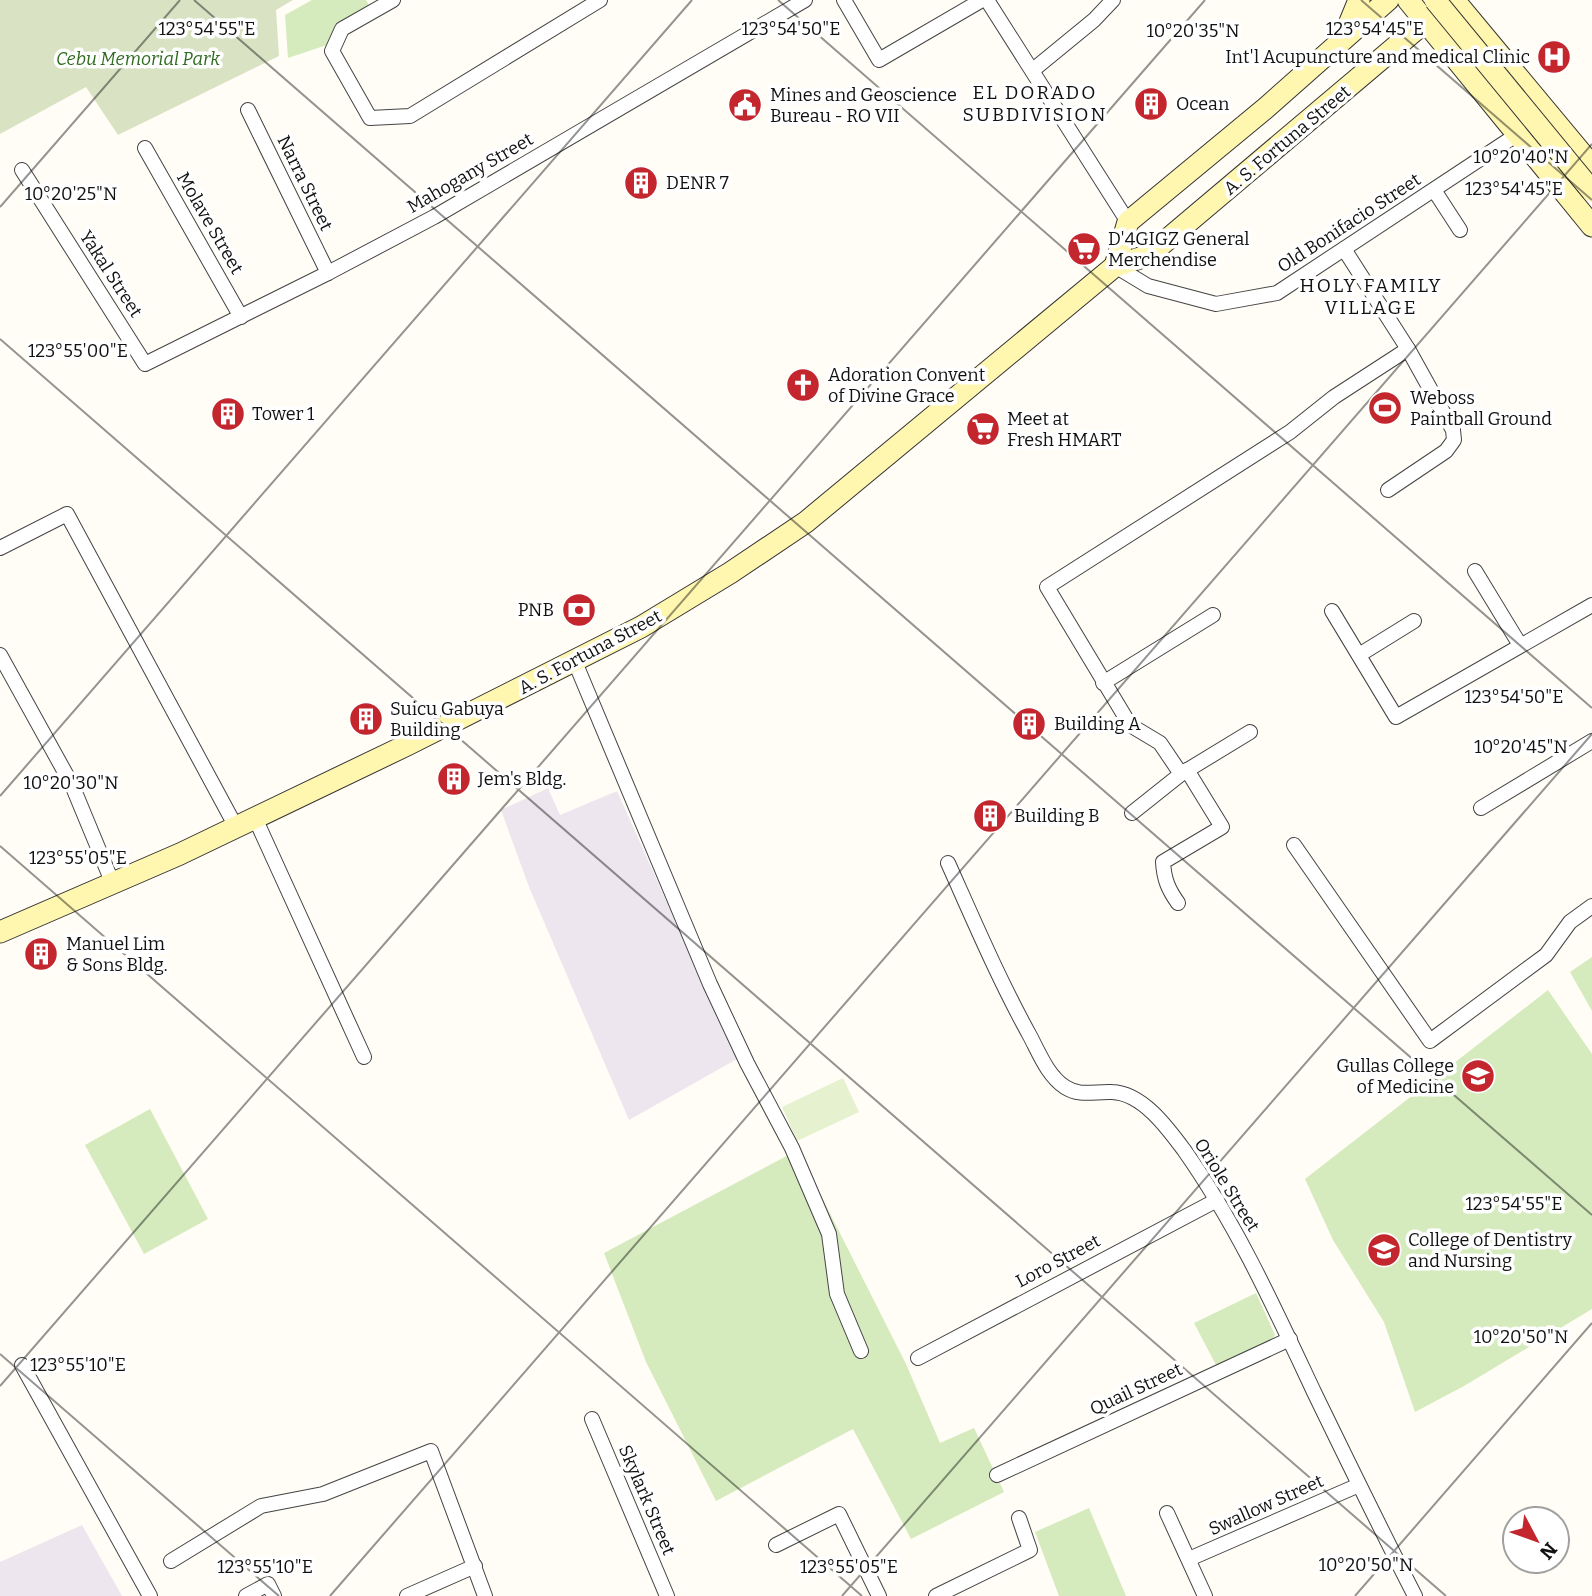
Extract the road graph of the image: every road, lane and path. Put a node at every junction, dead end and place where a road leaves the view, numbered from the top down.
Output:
1 (393, 0) edge
2 (600, 0) edge
3 (805, 0) edge
4 (844, 0) edge
5 (984, 0) edge
6 (1113, 0) edge
7 (1359, 0) edge
8 (1388, 0) edge
9 (1408, 0) edge
10 (1435, 0) edge
11 (1453, 0) edge
12 (1426, 21) junction
13 (1340, 42) junction
14 (1504, 58) junction
15 (1033, 71) junction
16 (1476, 82) junction
17 (248, 110) dead end
18 (1550, 114) junction
19 (1517, 134) junction
20 (145, 148) dead end
21 (1592, 166) edge
22 (22, 170) dead end
23 (1434, 190) junction
24 (1592, 191) edge
25 (1128, 222) junction
26 (1592, 226) edge
27 (1460, 230) dead end
28 (1344, 249) junction
29 (1115, 266) junction
30 (328, 273) junction
31 (241, 317) junction
32 (1408, 349) junction
33 (145, 364) joint
34 (1388, 490) dead end
35 (0, 548) edge
36 (1475, 571) dead end
37 (1592, 604) edge
38 (1332, 611) dead end
39 (1213, 615) dead end
40 (1414, 621) dead end
41 (1520, 645) junction
42 (0, 655) edge
43 (1359, 655) junction
44 (575, 662) junction
45 (1103, 683) junction
46 (1250, 732) dead end
47 (1592, 741) edge
48 (1184, 772) junction
49 (1481, 808) dead end
50 (1132, 813) dead end
51 (246, 822) junction
52 (1294, 845) dead end
53 (948, 863) dead end
54 (113, 884) junction
55 (1178, 903) dead end
56 (1592, 906) edge
57 (0, 932) edge
58 (364, 1057) dead end
59 (1217, 1200) junction
60 (1290, 1339) junction
61 (861, 1352) dead end
62 (918, 1358) dead end
63 (22, 1365) dead end
64 (592, 1419) dead end
65 (997, 1475) dead end
66 (1359, 1485) junction
67 (1167, 1513) dead end
68 (1019, 1518) dead end
69 (776, 1545) dead end
70 (1189, 1559) junction
71 (172, 1561) dead end
72 (475, 1566) junction
73 (150, 1596) edge
74 (246, 1596) edge
75 (274, 1596) edge
76 (407, 1596) edge
77 (485, 1596) edge
78 (666, 1596) edge
79 (879, 1596) edge
80 (936, 1596) edge
81 (1205, 1596) edge
82 (1415, 1596) edge

1 - 2 street
3 - 30 street, Mahogany Street
4 - 5 street
5 - 15 street
6 - 15 street
7 - 13 main road
8 - 13 main road
9 - 12 main road
10 - 24 main road, bridge
11 - 12 main road, A. S. Fortuna Street
11 - 14 main road
12 - 16 main road
12 - 29 main road, A. S. Fortuna Street
13 - 25 main road
14 - 16 main road
14 - 18 main road
15 - 25 street
16 - 19 main road
17 - 30 street, Narra Street
18 - 19 street, Old Bonifacio Street
18 - 21 main road
19 - 23 street, Old Bonifacio Street
19 - 26 main road
20 - 31 street, Molave Street
22 - 33 street, Yakal Street
23 - 27 street
23 - 28 street, Old Bonifacio Street
25 - 29 main road
28 - 29 street, Old Bonifacio Street
28 - 32 street
29 - 44 main road, A. S. Fortuna Street
30 - 31 street, Mahogany Street
31 - 33 street, Mahogany Street
32 - 34 street
32 - 45 street
35 - 51 street
36 - 41 street
37 - 41 street
38 - 43 street
39 - 45 street
40 - 43 street
41 - 43 street
42 - 54 street
44 - 51 main road, A. S. Fortuna Street
44 - 61 street
45 - 48 street
46 - 48 street
47 - 49 street
48 - 50 street
48 - 55 street
51 - 54 main road, A. S. Fortuna Street
51 - 58 street
52 - 56 street
53 - 59 street, Oriole Street
54 - 57 main road, A. S. Fortuna Street
59 - 60 street, Oriole Street
59 - 62 street, Loro Street
60 - 65 street, Quail Street
60 - 66 street, Oriole Street
63 - 73 street
64 - 78 street, Skylark Street
66 - 70 street, Swallow Street
66 - 82 street, Oriole Street
67 - 70 street
68 - 80 street
69 - 79 street
70 - 81 street
71 - 72 street
72 - 76 street
72 - 77 street
74 - 75 street

